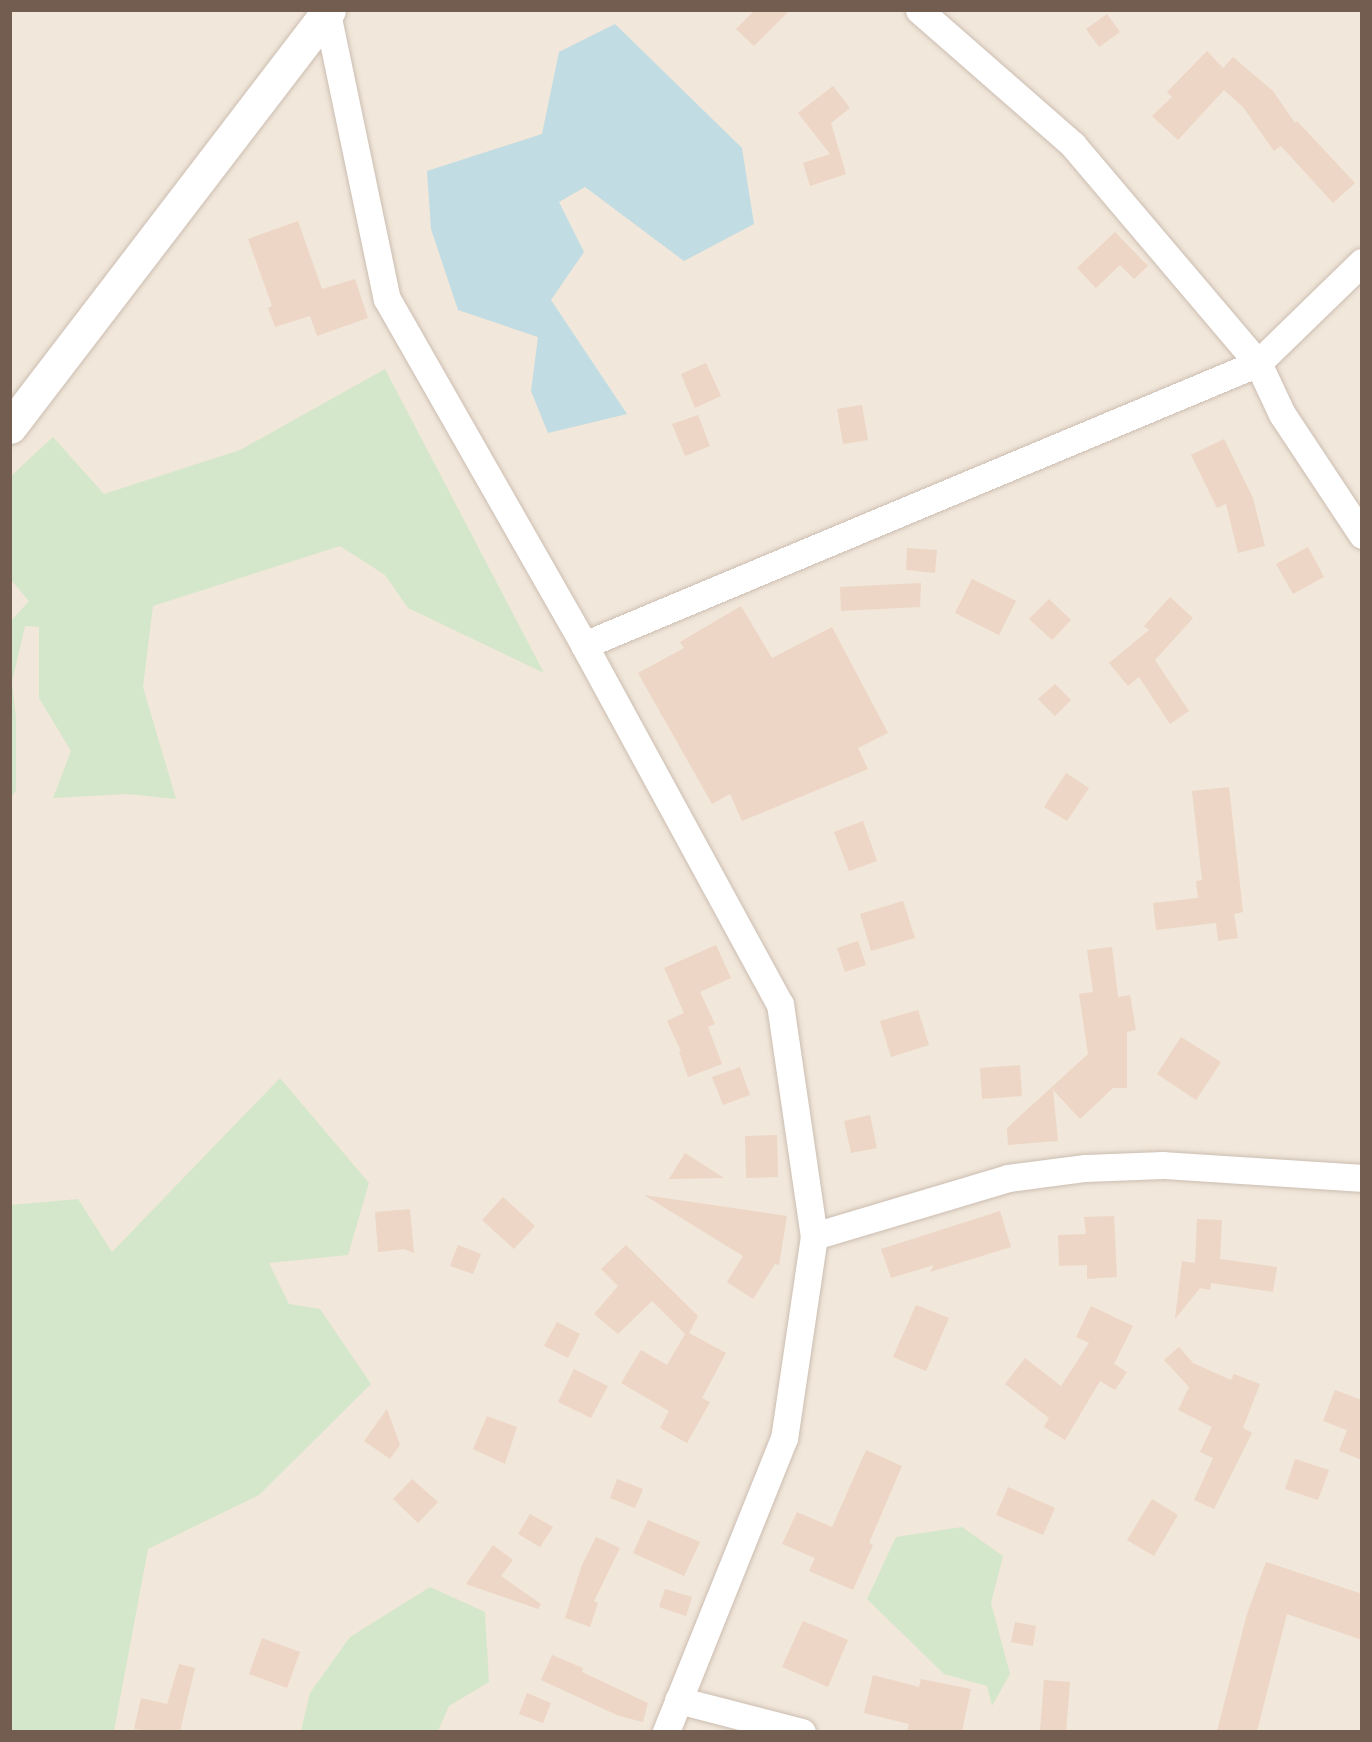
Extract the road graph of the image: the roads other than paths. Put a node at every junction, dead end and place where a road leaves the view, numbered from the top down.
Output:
1 (919, 10) edge
2 (328, 12) edge
3 (1362, 262) edge
4 (1258, 363) junction
5 (10, 428) edge
6 (1362, 535) edge
7 (584, 645) junction
8 (1362, 1178) edge
9 (814, 1236) junction
10 (678, 1700) junction
11 (666, 1731) edge
12 (802, 1731) edge

1 - 4 street
2 - 5 street
2 - 7 street
3 - 4 street
4 - 6 street
4 - 7 street
7 - 9 street
8 - 9 street
9 - 10 street
10 - 11 street
10 - 12 street

